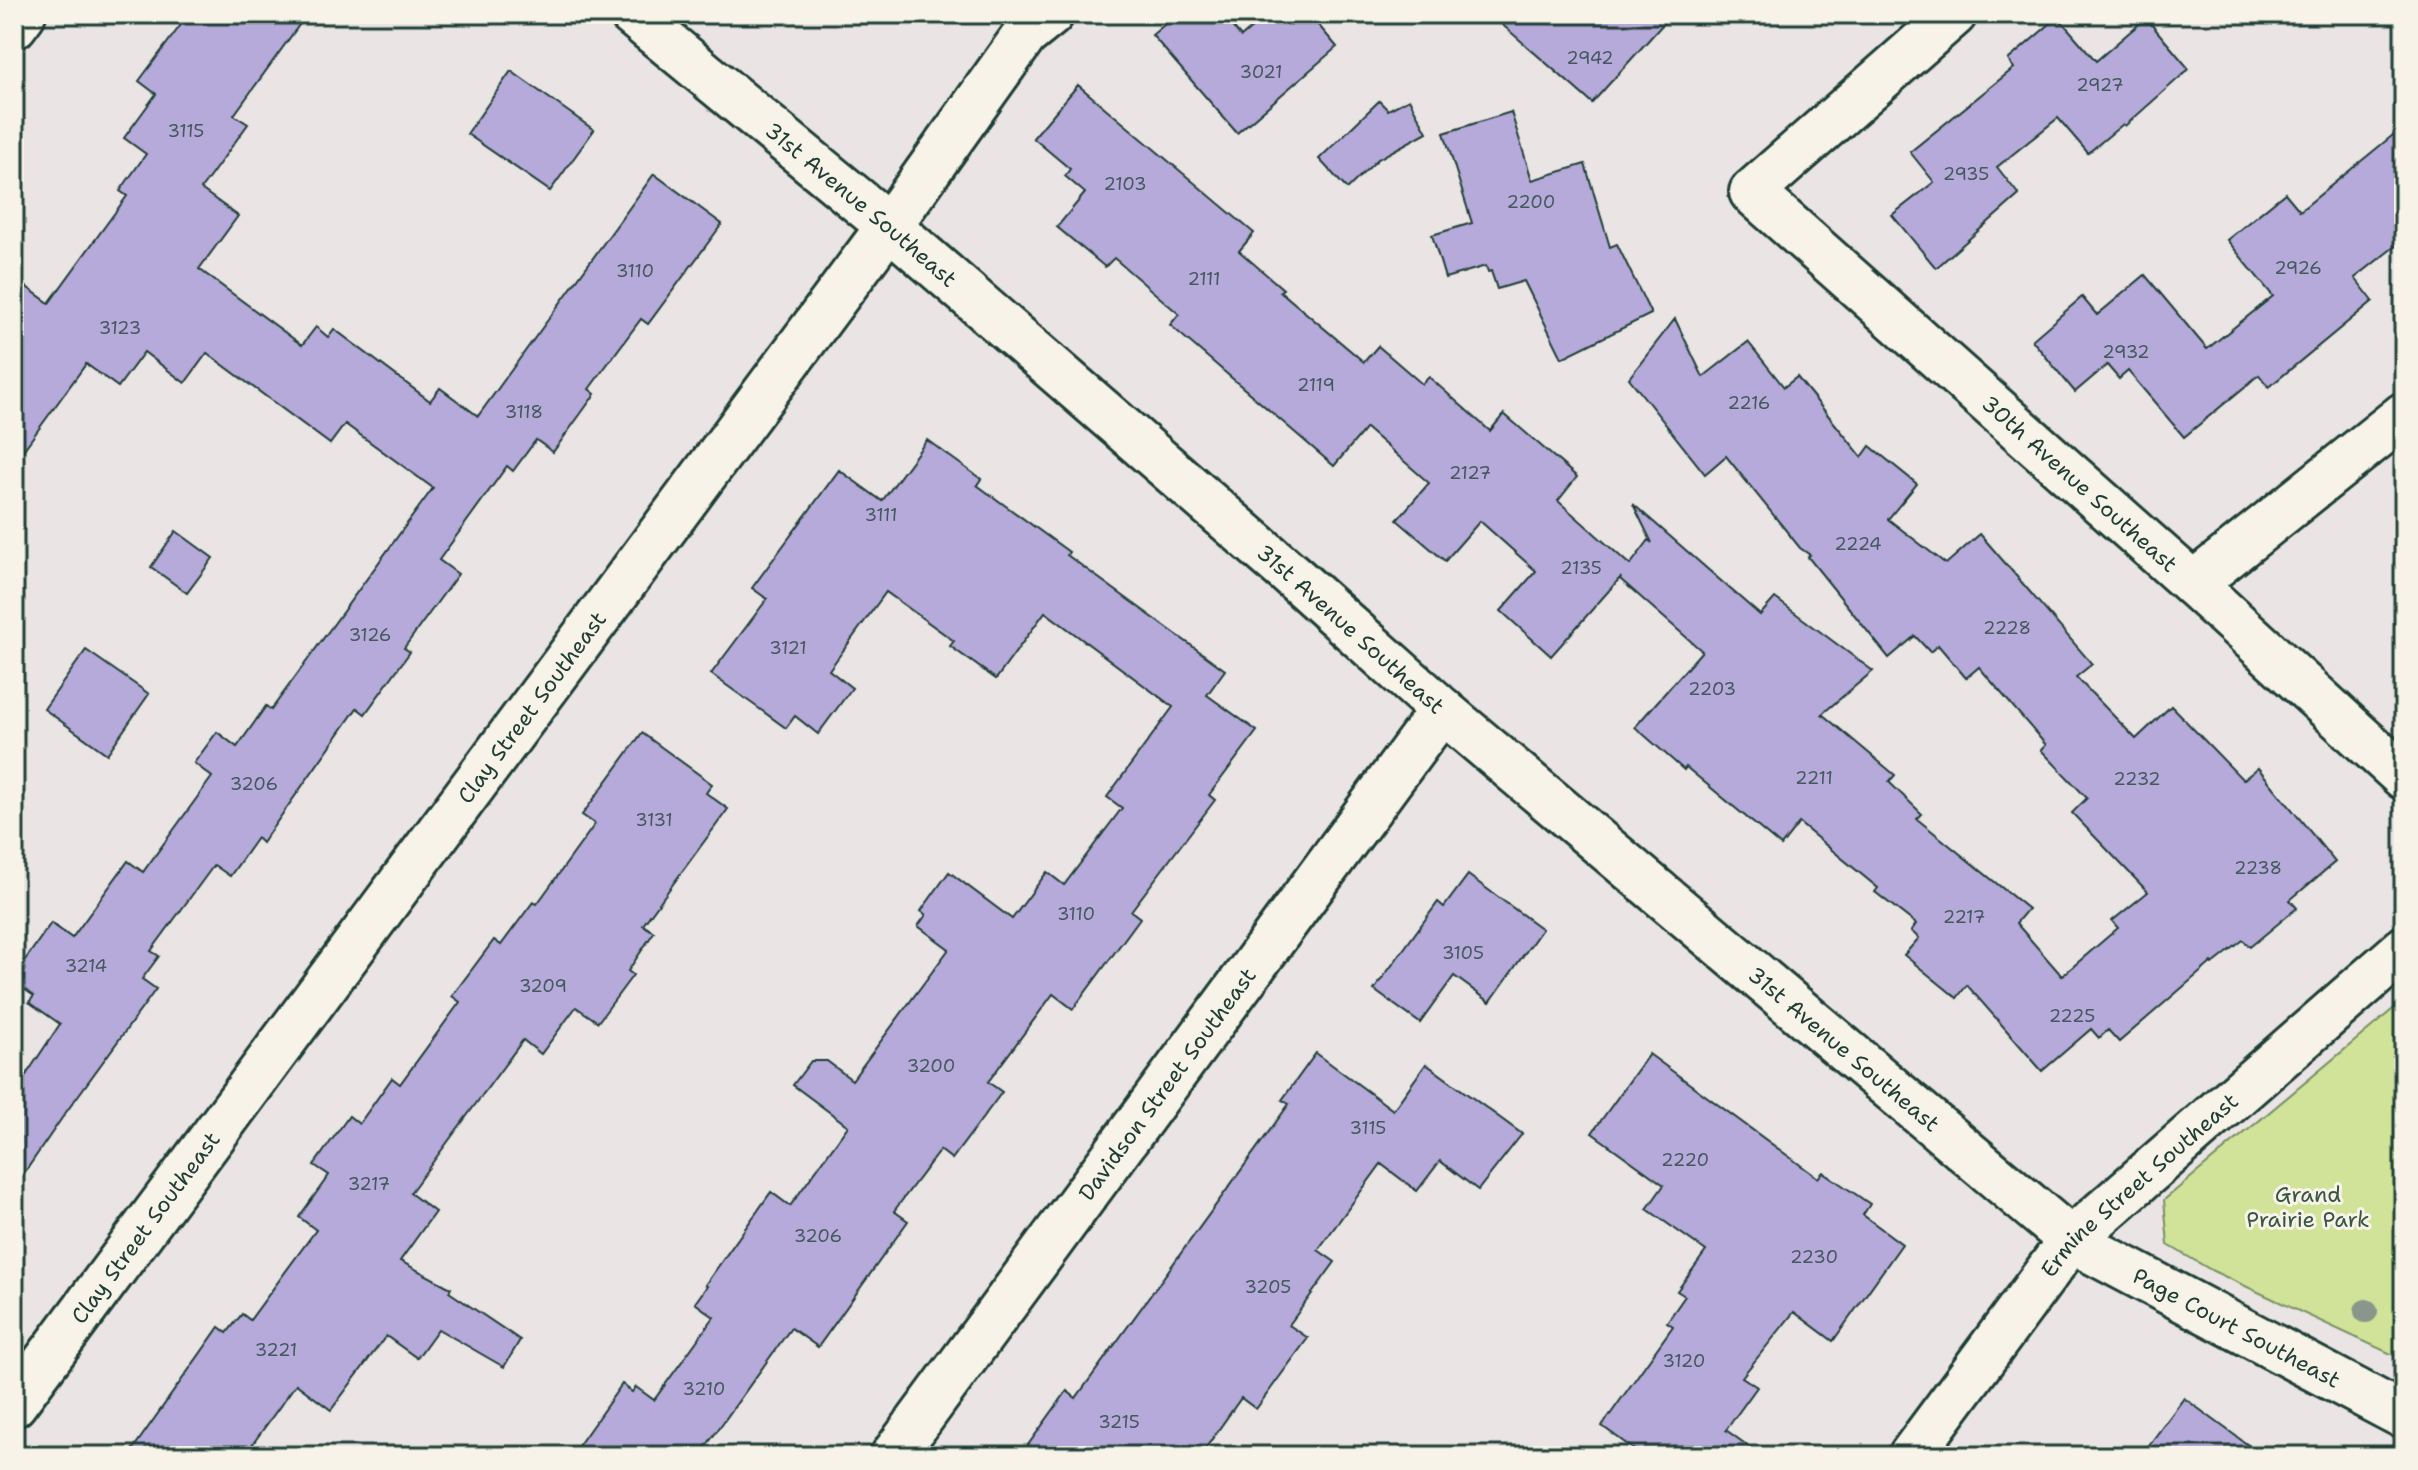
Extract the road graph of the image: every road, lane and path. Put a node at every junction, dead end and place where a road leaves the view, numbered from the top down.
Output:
1 (23, 14) edge
2 (632, 14) edge
3 (1051, 14) edge
4 (1954, 14) edge
5 (14, 26) edge
6 (889, 226) junction
7 (2404, 415) edge
8 (2193, 584) junction
9 (1442, 710) junction
10 (2404, 777) edge
11 (2404, 949) edge
12 (2071, 1240) junction
13 (14, 1404) edge
14 (2404, 1416) edge
15 (893, 1456) edge
16 (1911, 1456) edge

1 - 5 street
2 - 6 street, 31st Avenue Southeast
3 - 6 street, Clay Street Southeast
4 - 8 street, 30th Avenue Southeast
6 - 9 street, 31st Avenue Southeast
6 - 13 street, Clay Street Southeast
7 - 8 street
8 - 10 street, 30th Avenue Southeast
9 - 12 street, 31st Avenue Southeast
9 - 15 street, Davidson Street Southeast
11 - 12 street, Ermine Street Southeast
12 - 14 street, Page Court Southeast
12 - 16 street, Ermine Street Southeast

